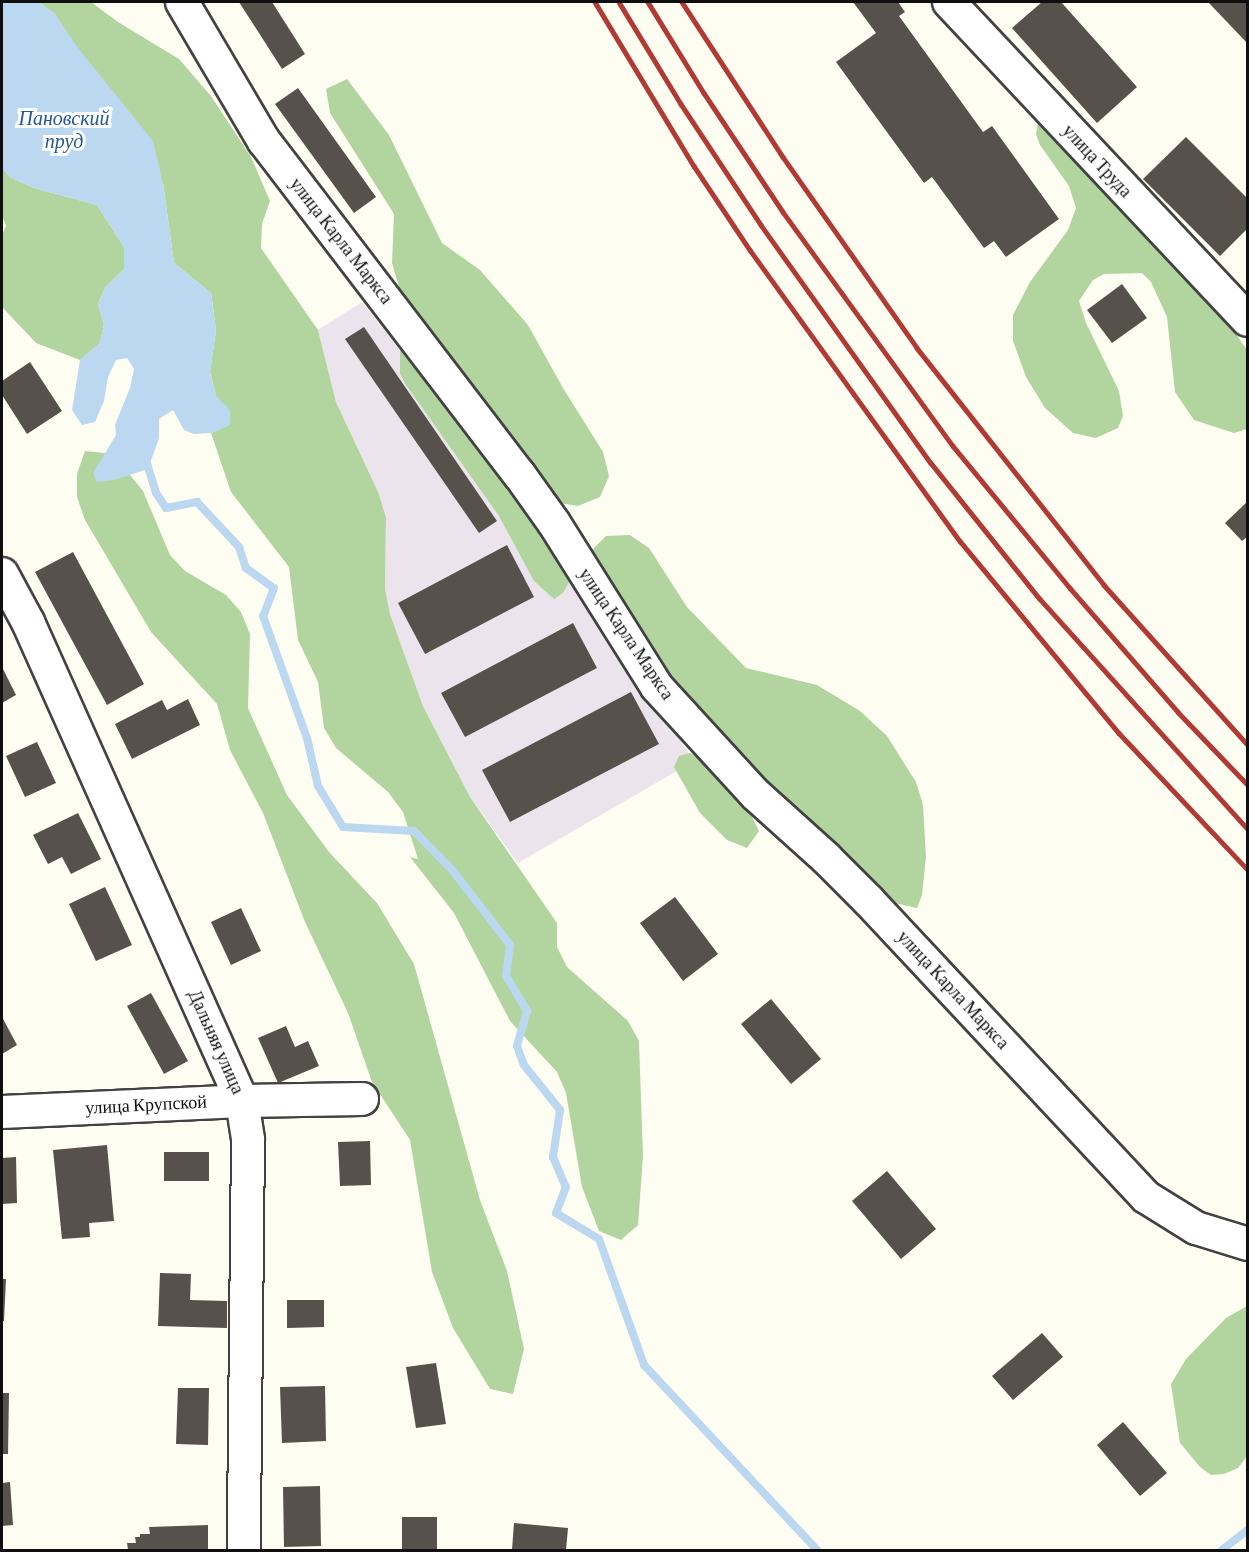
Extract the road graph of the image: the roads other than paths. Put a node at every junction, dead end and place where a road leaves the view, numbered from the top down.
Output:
1 (182, 2) edge
2 (949, 2) edge
3 (1248, 320) edge
4 (2, 574) edge
5 (362, 1099) dead end
6 (242, 1101) junction
7 (2, 1112) edge
8 (1248, 1244) edge
9 (244, 1551) edge

1 - 8 street, улица Карла Маркса
2 - 3 street, улица Труда
4 - 6 street, Дальняя улица
5 - 6 street, улица Крупской
6 - 7 street, улица Крупской
6 - 9 street, Дальняя улица

